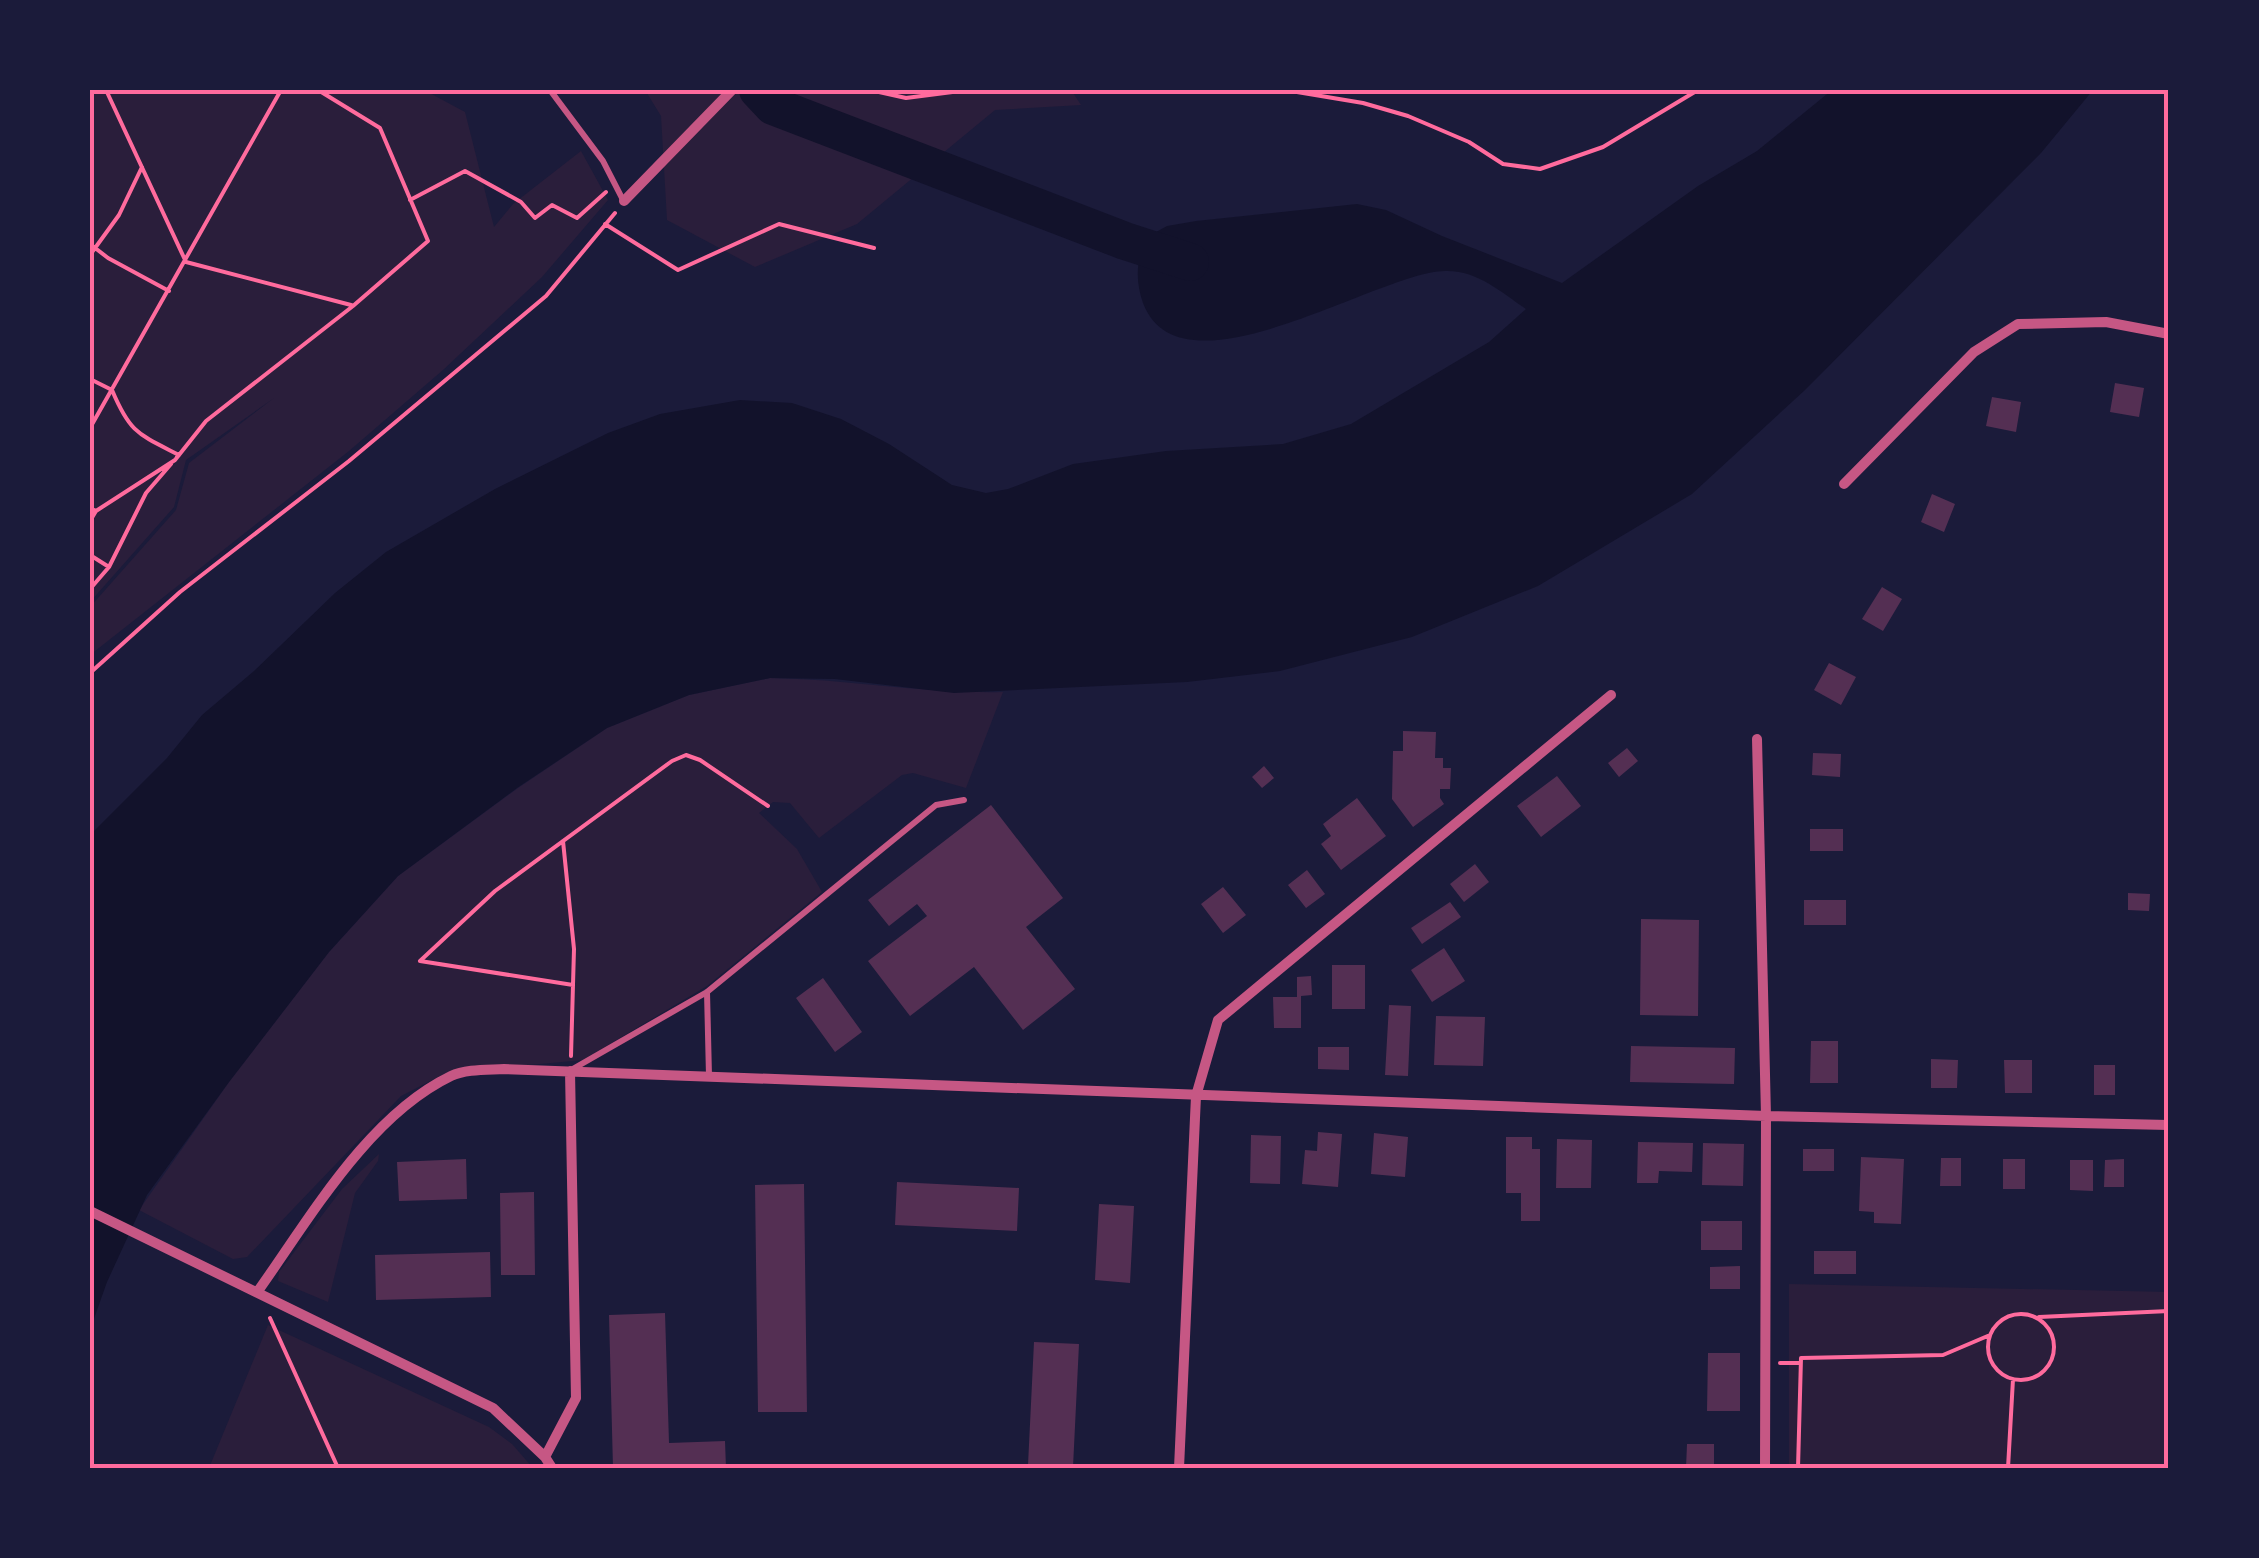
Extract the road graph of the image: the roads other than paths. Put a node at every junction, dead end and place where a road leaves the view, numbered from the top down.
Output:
1 (550, 90) edge
2 (732, 90) edge
3 (624, 201) joint
4 (2169, 334) edge
5 (1844, 484) dead end
6 (1611, 695) dead end
7 (1757, 739) dead end
8 (964, 800) dead end
9 (708, 992) junction
10 (570, 1071) junction
11 (710, 1076) junction
12 (1196, 1096) junction
13 (1766, 1116) junction
14 (2169, 1126) edge
15 (90, 1211) edge
16 (258, 1291) junction
17 (545, 1457) junction
18 (552, 1468) edge
19 (1179, 1468) edge
20 (1764, 1468) edge

1 - 3 lane
2 - 3 street
4 - 5 street
6 - 12 street
7 - 13 street
8 - 9 lane
9 - 10 lane
9 - 11 lane
10 - 11 street
10 - 16 street
10 - 17 street
11 - 12 street
12 - 13 street
12 - 19 street
13 - 14 street
13 - 20 street
15 - 16 street
16 - 17 street
17 - 18 street

